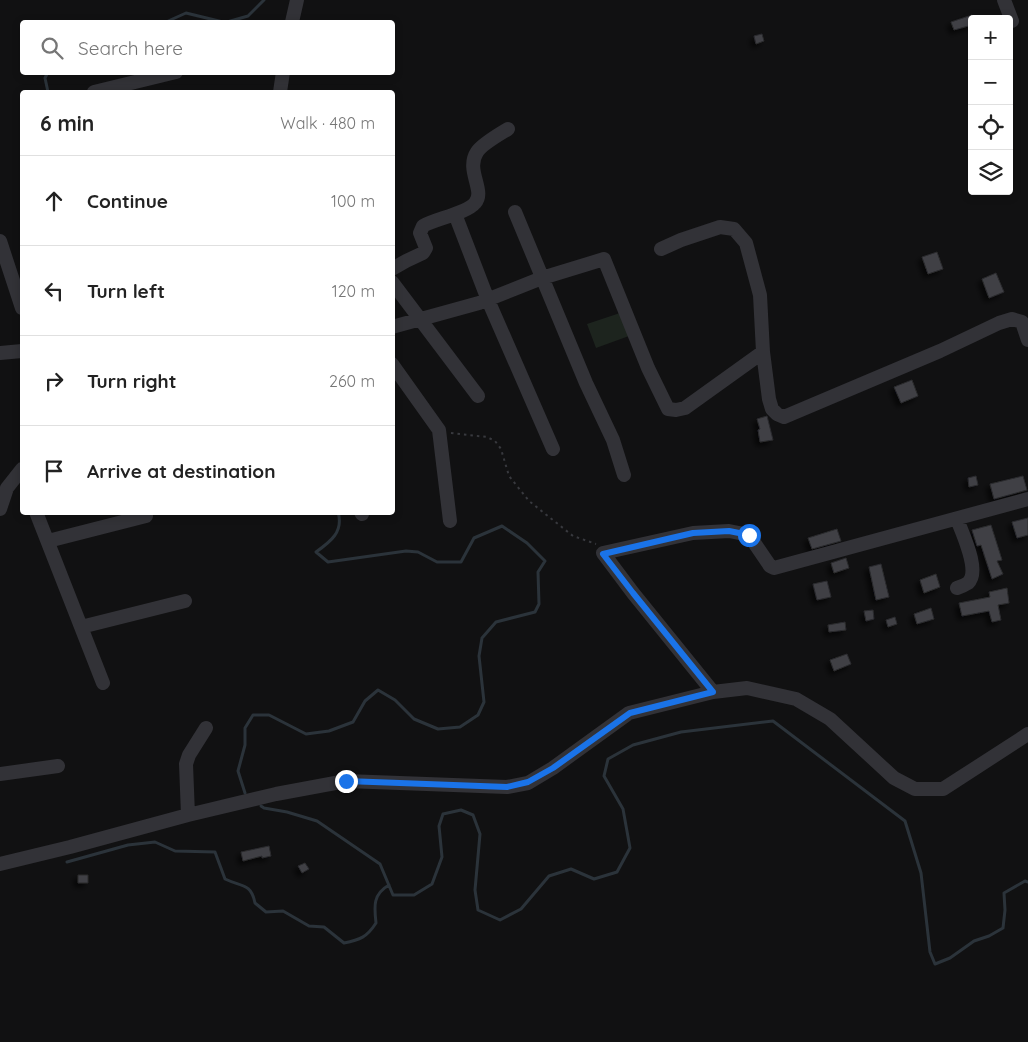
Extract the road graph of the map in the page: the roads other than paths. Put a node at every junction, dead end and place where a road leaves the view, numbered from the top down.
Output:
1 (297, 0) edge
2 (1004, 0) edge
3 (1010, 15) edge
4 (292, 20) edge
5 (164, 75) edge
6 (283, 75) edge
7 (102, 90) edge
8 (280, 90) edge
9 (508, 129) dead end
10 (515, 212) dead end
11 (455, 214) junction
12 (0, 241) edge
13 (661, 249) dead end
14 (395, 267) edge
15 (542, 278) junction
16 (395, 286) edge
17 (488, 300) junction
18 (20, 302) edge
19 (419, 319) junction
20 (395, 326) edge
21 (1028, 340) edge
22 (20, 351) edge
23 (0, 352) edge
24 (763, 352) junction
25 (395, 368) edge
26 (478, 396) dead end
27 (552, 449) dead end
28 (624, 475) dead end
29 (20, 478) edge
30 (1028, 499) edge
31 (0, 509) edge
32 (37, 515) edge
33 (146, 516) dead end
34 (957, 519) junction
35 (450, 521) dead end
36 (48, 541) junction
37 (957, 588) dead end
38 (185, 601) dead end
39 (81, 628) junction
40 (103, 683) dead end
41 (713, 692) junction
42 (206, 728) dead end
43 (1028, 734) edge
44 (58, 766) dead end
45 (0, 774) edge
46 (188, 815) junction
47 (0, 864) edge

1 - 4 street
2 - 3 street
5 - 7 street
6 - 8 street
9 - 11 street
10 - 15 street
11 - 14 street
11 - 17 street
12 - 18 street
13 - 24 street
15 - 17 street
15 - 24 street
15 - 28 street
16 - 19 street
17 - 19 street
17 - 27 street
19 - 20 street
19 - 26 street
21 - 24 street
22 - 23 street
25 - 35 street
29 - 31 street
30 - 34 street
32 - 36 street
33 - 36 street
34 - 37 street
34 - 41 street
36 - 39 street
38 - 39 street
39 - 40 street
41 - 43 street
41 - 46 street
42 - 46 street
44 - 45 street
46 - 47 street

